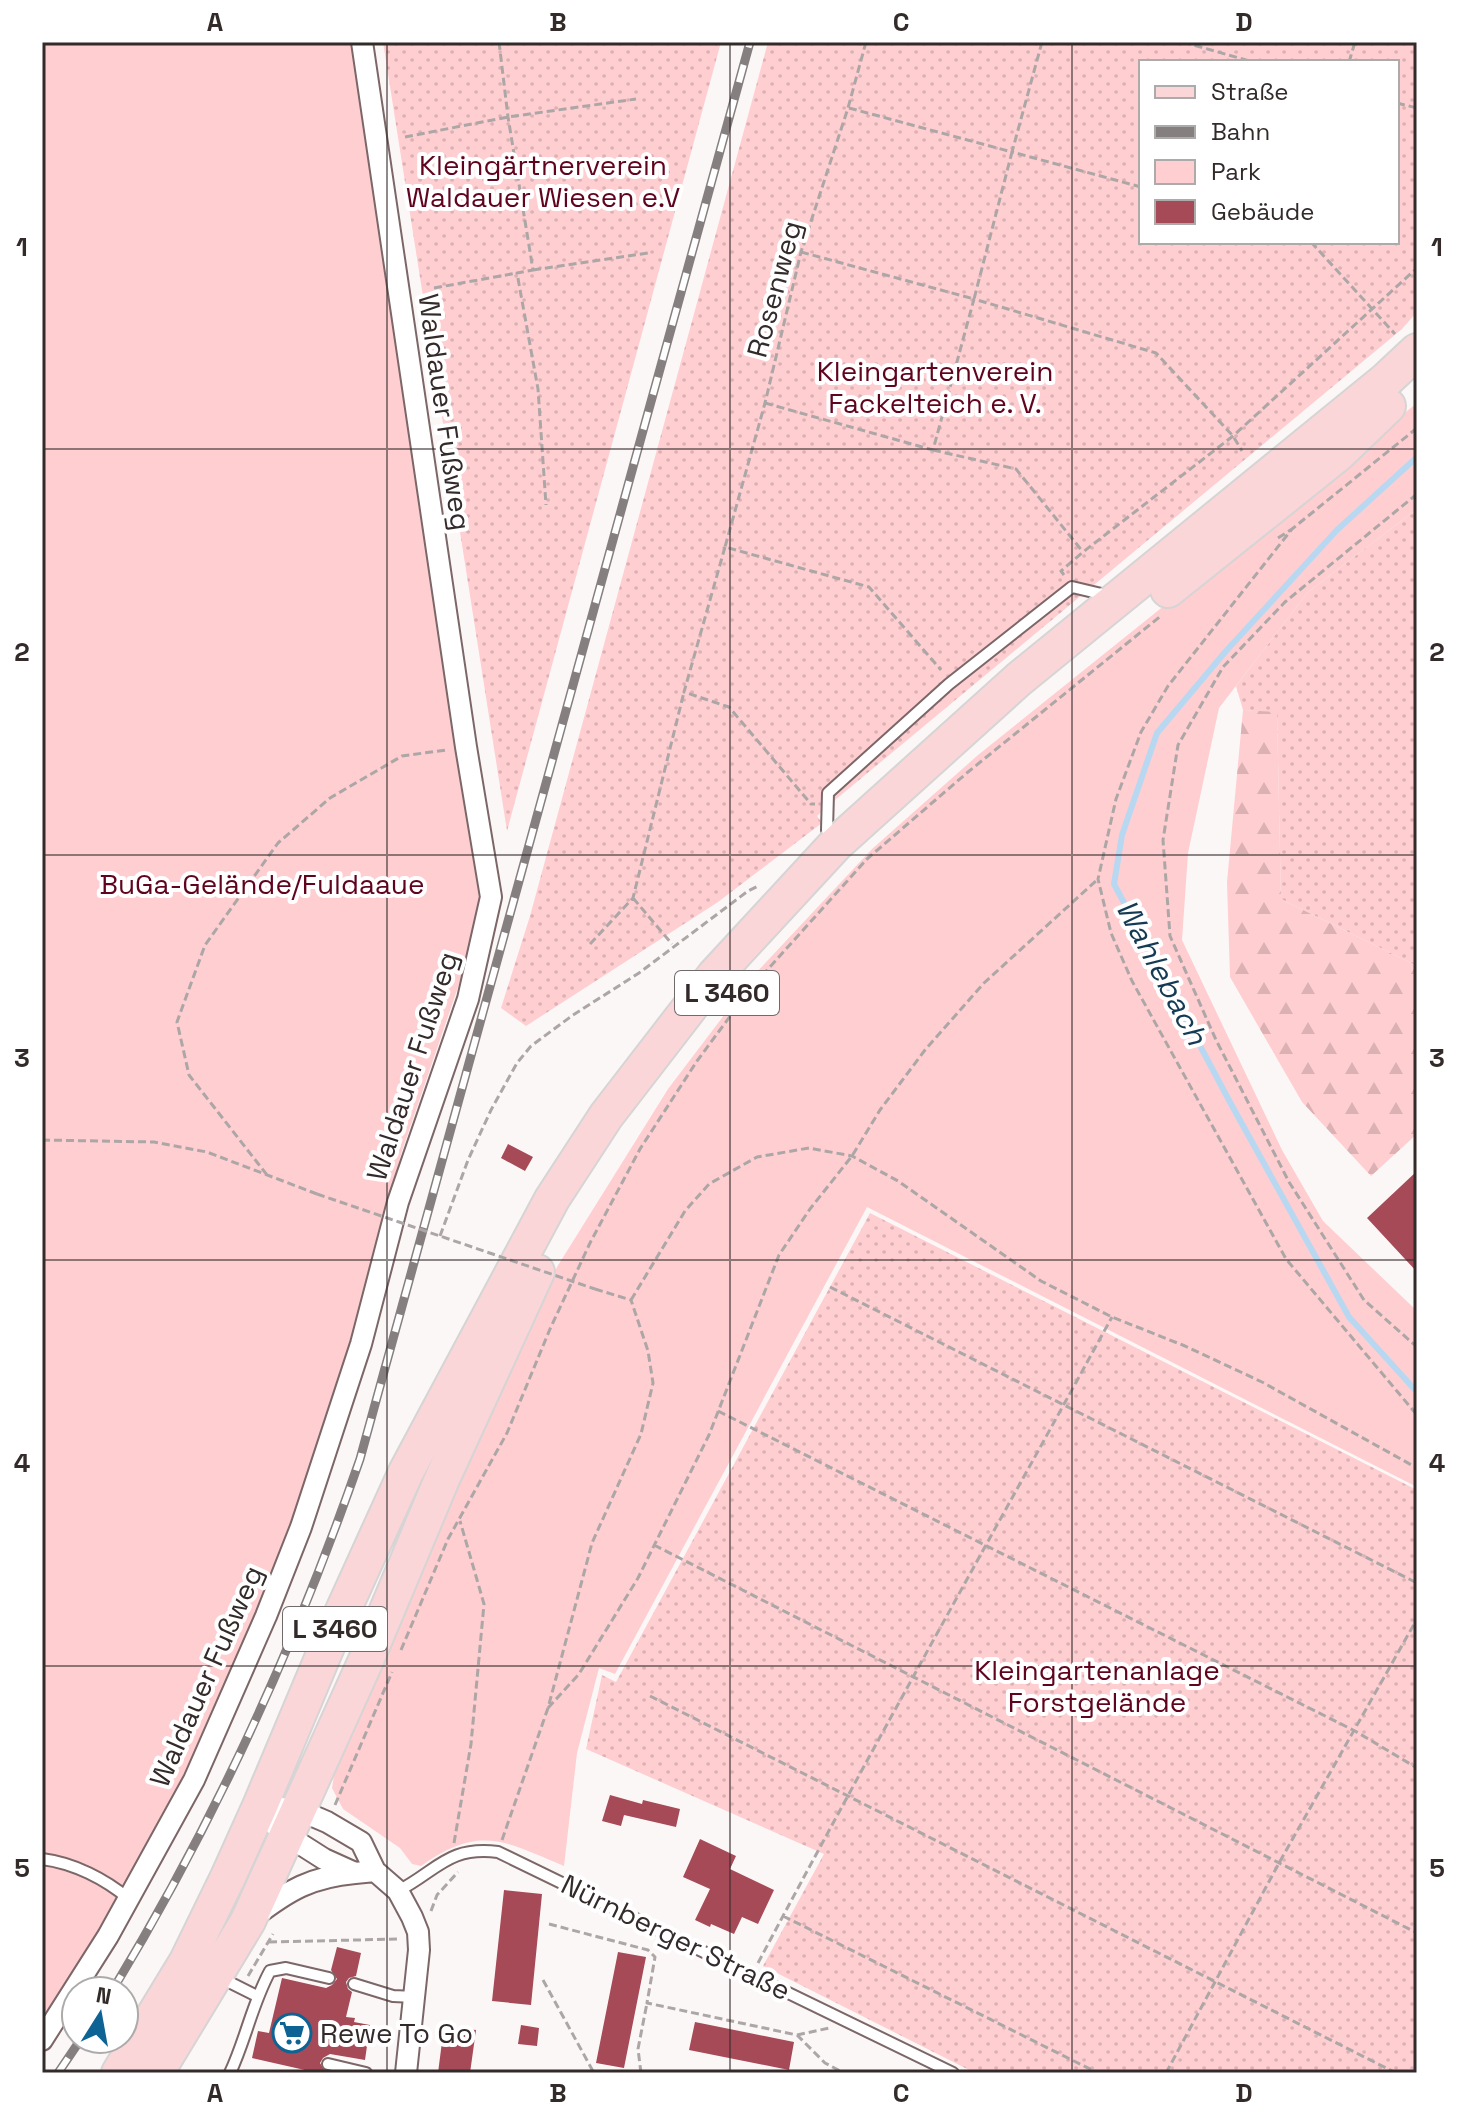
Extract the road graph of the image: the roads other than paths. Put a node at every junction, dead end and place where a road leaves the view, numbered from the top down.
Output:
1 (362, 42) edge
2 (1408, 344) edge
3 (1417, 378) edge
4 (1119, 599) junction
5 (835, 845) junction
6 (260, 1806) junction
7 (304, 1823) junction
8 (42, 1859) edge
9 (365, 1872) junction
10 (398, 1891) junction
11 (129, 1899) junction
12 (248, 1921) junction
13 (217, 1976) junction
14 (329, 1978) dead end
15 (354, 1984) dead end
16 (257, 1996) junction
17 (415, 1997) junction
18 (42, 2040) edge
19 (328, 2064) dead end
20 (344, 2071) edge
21 (119, 2073) edge
22 (156, 2073) edge
23 (230, 2073) edge
24 (366, 2073) edge
25 (406, 2073) edge
26 (953, 2073) edge

1 - 11 street, Waldauer Fußweg
2 - 4 main road, L 3460
3 - 7 main road, L 3460
4 - 5 main road, L 3460
4 - 5 lane
5 - 6 main road, L 3460
6 - 7 street
6 - 21 main road, L 3460
7 - 9 street
7 - 9 street
7 - 12 main road, L 3460
8 - 11 lane
9 - 10 street
9 - 12 street
10 - 17 street
10 - 26 lane, Nürnberger Straße
11 - 18 street, Waldauer Fußweg
12 - 13 main road, L 3460
13 - 16 lane
13 - 22 main road, L 3460
14 - 16 lane
15 - 17 lane
16 - 23 lane
17 - 25 street
19 - 20 lane
20 - 24 lane

